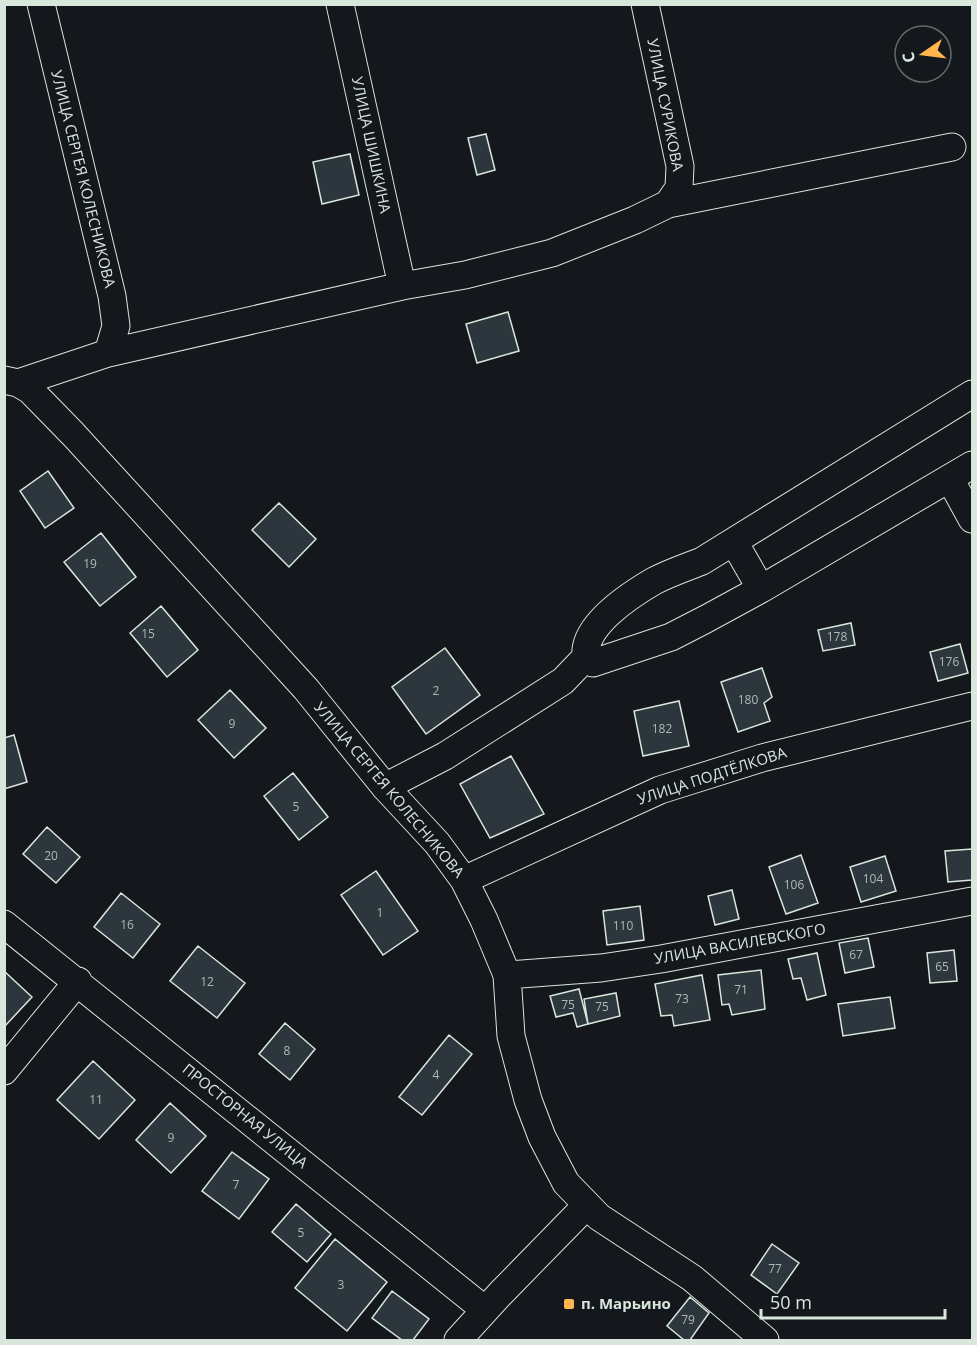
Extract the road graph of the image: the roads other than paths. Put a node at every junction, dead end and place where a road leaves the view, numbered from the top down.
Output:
1 (41, 4) edge
2 (340, 4) edge
3 (645, 4) edge
4 (952, 147) dead end
5 (668, 204) junction
6 (402, 286) junction
7 (108, 353) junction
8 (11, 381) edge
9 (972, 394) edge
10 (972, 465) edge
11 (950, 479) junction
12 (972, 519) edge
13 (734, 542) junction
14 (761, 589) junction
15 (586, 657) junction
16 (972, 706) edge
17 (385, 787) junction
18 (464, 880) junction
19 (972, 901) edge
20 (4, 924) edge
21 (507, 975) junction
22 (78, 981) junction
23 (4, 1071) edge
24 (587, 1205) junction
25 (485, 1310) junction
26 (458, 1341) edge
27 (765, 1341) edge

1 - 7 street, УЛИЦА СЕРГЕЯ КОЛЕСНИКОВА
2 - 6 street, УЛИЦА ШИШКИНА
3 - 5 street, УЛИЦА СУРИКОВА
4 - 5 street
5 - 6 street
6 - 7 street
7 - 8 street
8 - 17 street, УЛИЦА СЕРГЕЯ КОЛЕСНИКОВА
9 - 13 street
10 - 11 street
11 - 12 street
11 - 14 street
13 - 14 street
13 - 15 street
14 - 15 street
15 - 17 street
16 - 18 street, УЛИЦА ПОДТЁЛКОВА
17 - 18 street, УЛИЦА СЕРГЕЯ КОЛЕСНИКОВА
18 - 21 street, УЛИЦА СЕРГЕЯ КОЛЕСНИКОВА
19 - 21 street, УЛИЦА ВАСИЛЕВСКОГО
20 - 22 street, ПРОСТОРНАЯ УЛИЦА
21 - 24 street, УЛИЦА СЕРГЕЯ КОЛЕСНИКОВА
22 - 23 street
22 - 25 street, ПРОСТОРНАЯ УЛИЦА
24 - 25 street
24 - 27 street, УЛИЦА СЕРГЕЯ КОЛЕСНИКОВА
25 - 26 street

